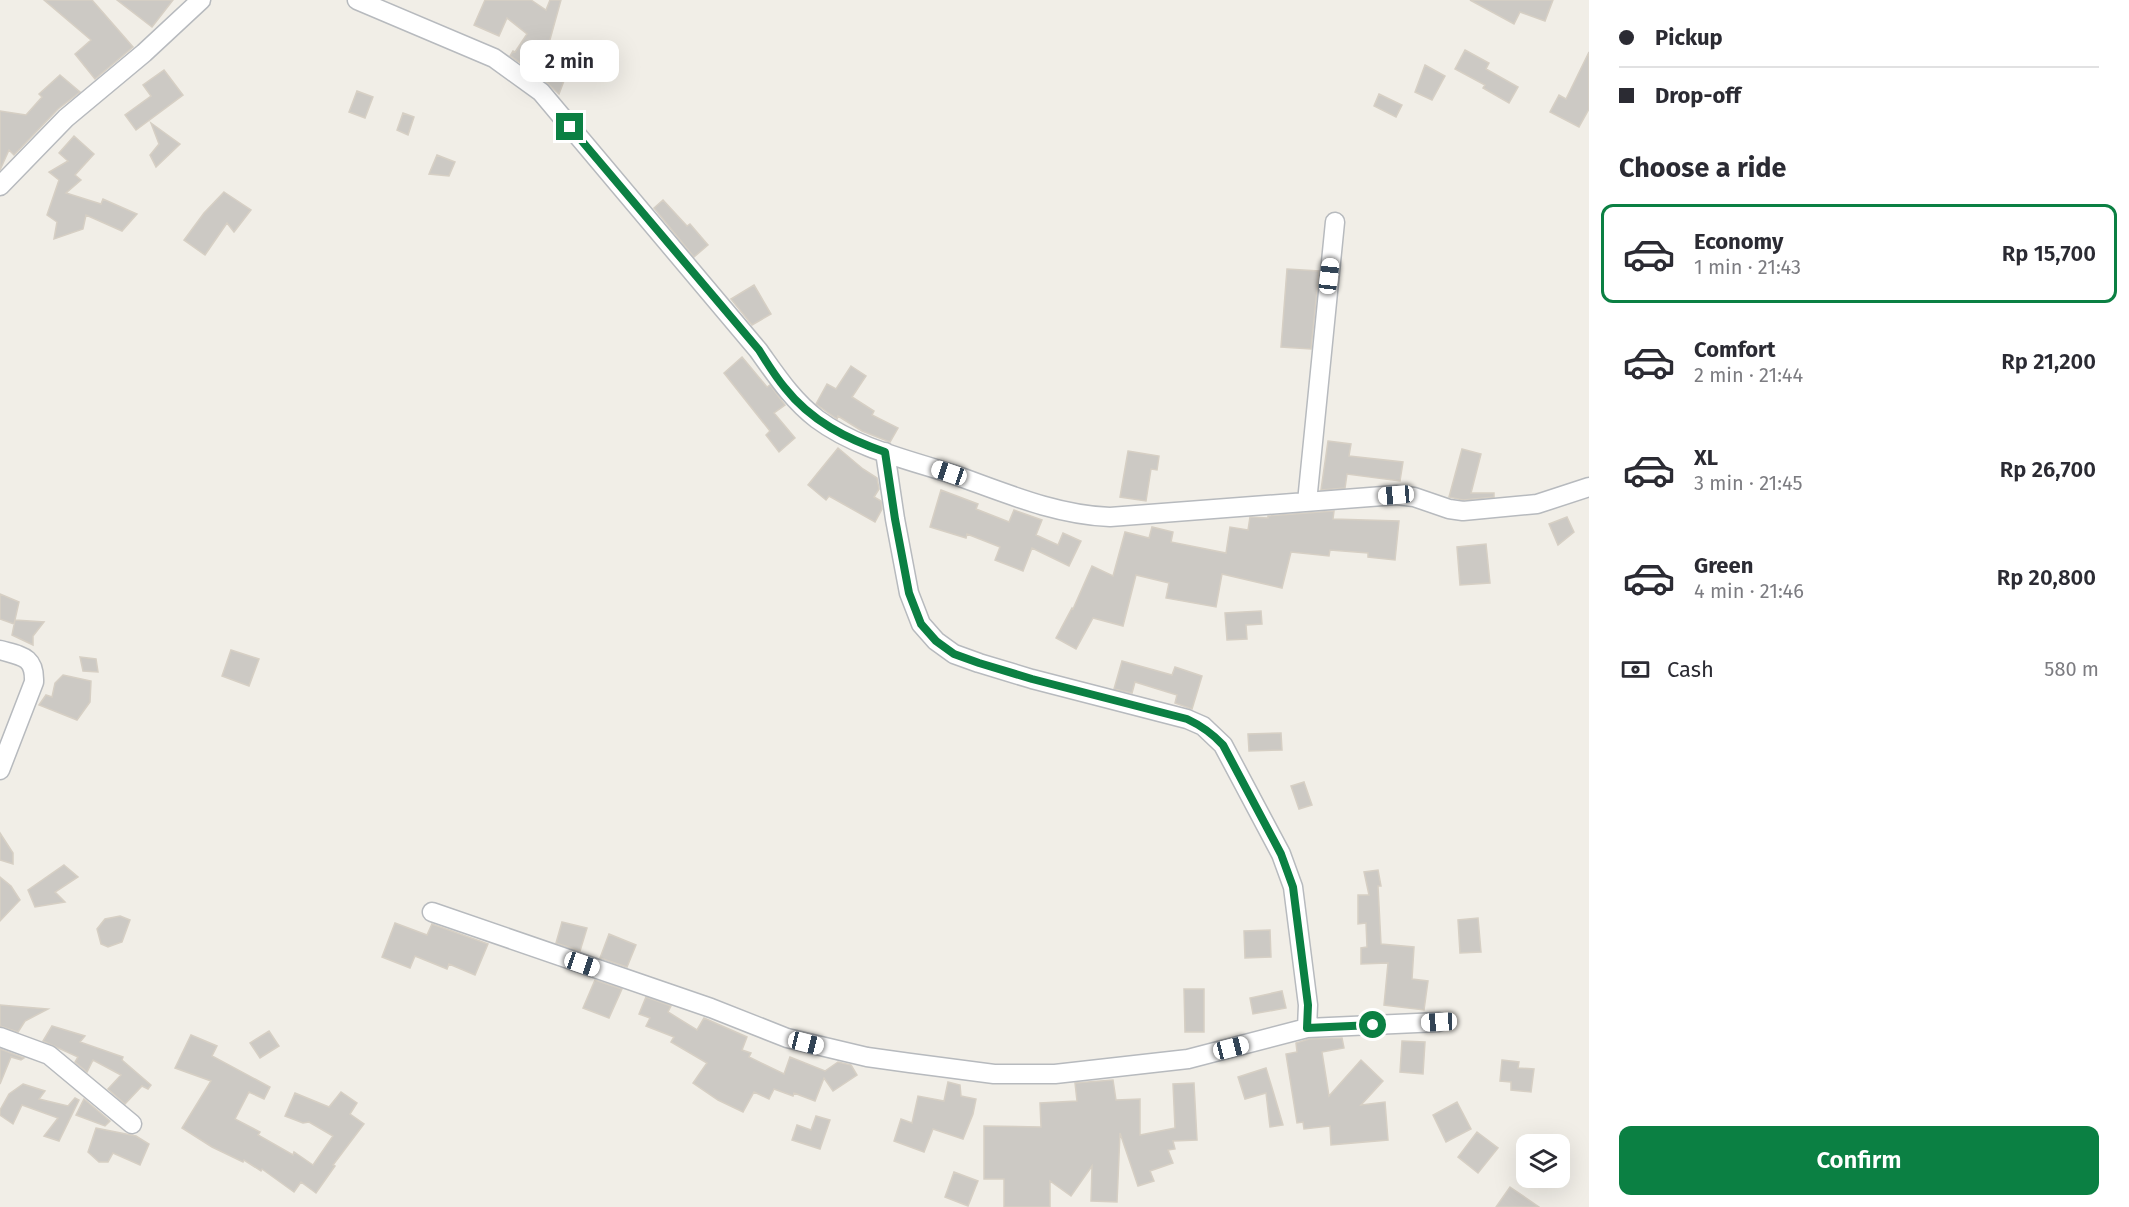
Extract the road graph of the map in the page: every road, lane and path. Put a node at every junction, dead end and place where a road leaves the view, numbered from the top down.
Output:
1 (201, 0) edge
2 (357, 0) edge
3 (0, 186) edge
4 (1335, 222) dead end
5 (885, 452) junction
6 (1589, 487) edge
7 (1307, 502) junction
8 (0, 650) edge
9 (0, 770) edge
10 (432, 912) dead end
11 (1439, 1022) dead end
12 (1307, 1028) junction
13 (0, 1037) edge
14 (132, 1124) dead end

1 - 3 street
2 - 5 street
4 - 7 street
5 - 7 street
5 - 12 street
6 - 7 street
8 - 9 street
10 - 12 street
11 - 12 street
13 - 14 street

